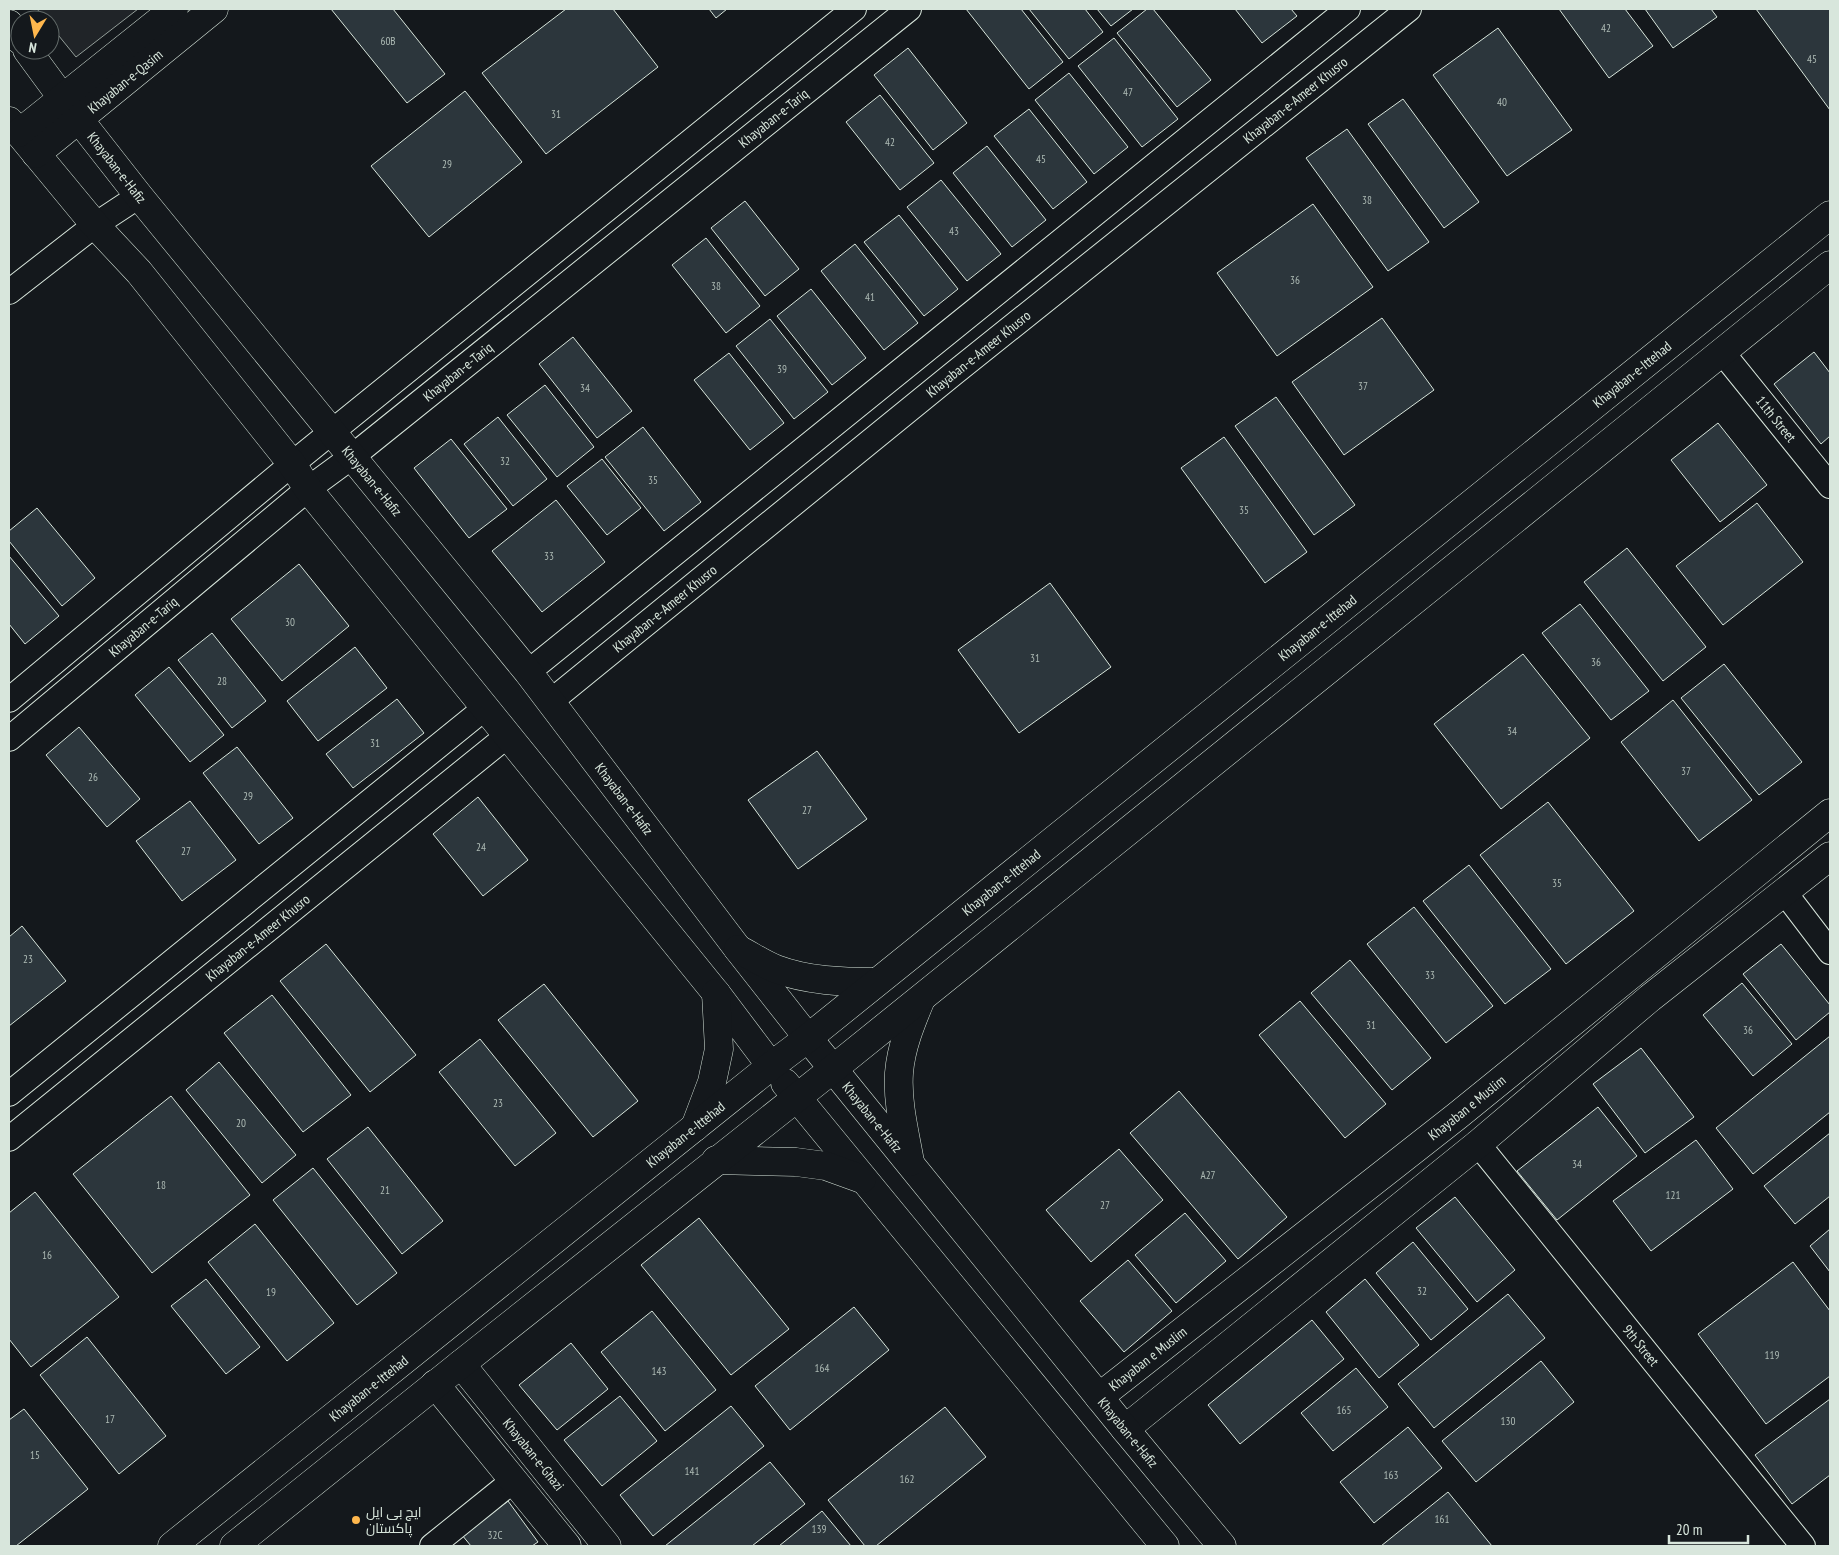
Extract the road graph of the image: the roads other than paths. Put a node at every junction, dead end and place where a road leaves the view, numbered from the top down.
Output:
1 (174, 9) edge
2 (214, 9) edge
3 (854, 9) edge
4 (910, 9) edge
5 (1348, 9) edge
6 (1375, 9) edge
7 (1409, 9) edge
8 (1379, 33) junction
9 (34, 60) edge
10 (71, 110) junction
11 (14, 127) edge
12 (36, 154) junction
13 (139, 196) junction
14 (1830, 215) edge
15 (95, 225) junction
16 (1830, 265) edge
17 (9, 292) edge
18 (1722, 352) junction
19 (332, 432) junction
20 (353, 456) junction
21 (292, 464) junction
22 (1830, 486) edge
23 (308, 489) junction
24 (528, 672) junction
25 (9, 700) edge
26 (550, 702) junction
27 (485, 708) junction
28 (507, 736) junction
29 (9, 739) edge
30 (1830, 813) edge
31 (1830, 856) edge
32 (1785, 893) junction
33 (738, 949) junction
34 (1830, 952) edge
35 (1629, 975) junction
36 (876, 982) junction
37 (716, 993) junction
38 (922, 998) junction
39 (1650, 998) junction
40 (808, 1038) junction
41 (771, 1066) junction
42 (833, 1069) junction
43 (9, 1094) edge
44 (796, 1097) junction
45 (9, 1105) edge
46 (694, 1128) junction
47 (17, 1132) edge
48 (1478, 1144) junction
49 (716, 1160) junction
50 (911, 1164) junction
51 (864, 1180) junction
52 (461, 1364) junction
53 (435, 1384) junction
54 (1099, 1397) junction
55 (1125, 1430) junction
56 (514, 1480) junction
57 (443, 1543) edge
58 (172, 1546) edge
59 (234, 1546) edge
60 (567, 1546) edge
61 (607, 1546) edge
62 (1165, 1546) edge
63 (1222, 1546) edge
64 (1803, 1546) edge

1 - 10 main road, Khayaban-e-Qasim
2 - 10 main road, Khayaban-e-Qasim
3 - 19 street
4 - 20 street, Khayaban-e-Tariq
5 - 24 street
6 - 8 street
7 - 8 street, Khayaban-e-Ameer Khusro
8 - 26 street, Khayaban-e-Ameer Khusro
9 - 10 main road, Khayaban-e-Hafiz
10 - 11 main road, Khayaban-e-Qasim
10 - 12 main road, Khayaban-e-Qasim
10 - 13 main road, Khayaban-e-Hafiz
11 - 12 main road
12 - 15 main road
13 - 15 street
13 - 19 main road, Khayaban-e-Hafiz
14 - 36 main road, Khayaban-e-Ittehad
15 - 17 street
15 - 21 main road
16 - 18 main road
18 - 22 street, 11th Street
18 - 38 main road
19 - 20 main road, Khayaban-e-Hafiz
19 - 21 street
20 - 23 street, Khayaban-e-Tariq
20 - 24 main road, Khayaban-e-Hafiz
21 - 23 main road
21 - 25 street
23 - 27 main road
23 - 29 street, Khayaban-e-Tariq
24 - 26 main road, Khayaban-e-Hafiz
26 - 33 main road, Khayaban-e-Hafiz
27 - 28 main road
27 - 43 street
28 - 37 main road
28 - 47 street, Khayaban-e-Ameer Khusro
30 - 35 main road, Khayaban e Muslim
31 - 32 main road
32 - 34 street
32 - 39 main road
33 - 36 main road
33 - 40 main road, Khayaban-e-Hafiz
35 - 39 main road
35 - 54 main road, Khayaban e Muslim
36 - 40 main road, Khayaban-e-Ittehad
37 - 41 main road
37 - 46 main road
38 - 42 main road
38 - 50 main road
39 - 48 main road
40 - 41 main road, Khayaban-e-Ittehad
40 - 42 main road, Khayaban-e-Hafiz
41 - 44 main road
41 - 46 main road, Khayaban-e-Ittehad
42 - 44 main road
42 - 50 main road, Khayaban-e-Hafiz
44 - 49 main road
44 - 51 main road
45 - 47 street
46 - 58 main road, Khayaban-e-Ittehad
48 - 55 main road
48 - 64 street, 9th Street
49 - 51 main road
49 - 52 main road
50 - 54 main road, Khayaban-e-Hafiz
51 - 62 main road
52 - 53 main road
52 - 61 main road, Khayaban-e-Ghazi
53 - 56 main road
53 - 59 main road
54 - 55 main road, Khayaban-e-Hafiz
55 - 63 main road, Khayaban-e-Hafiz
56 - 57 street
56 - 60 main road

